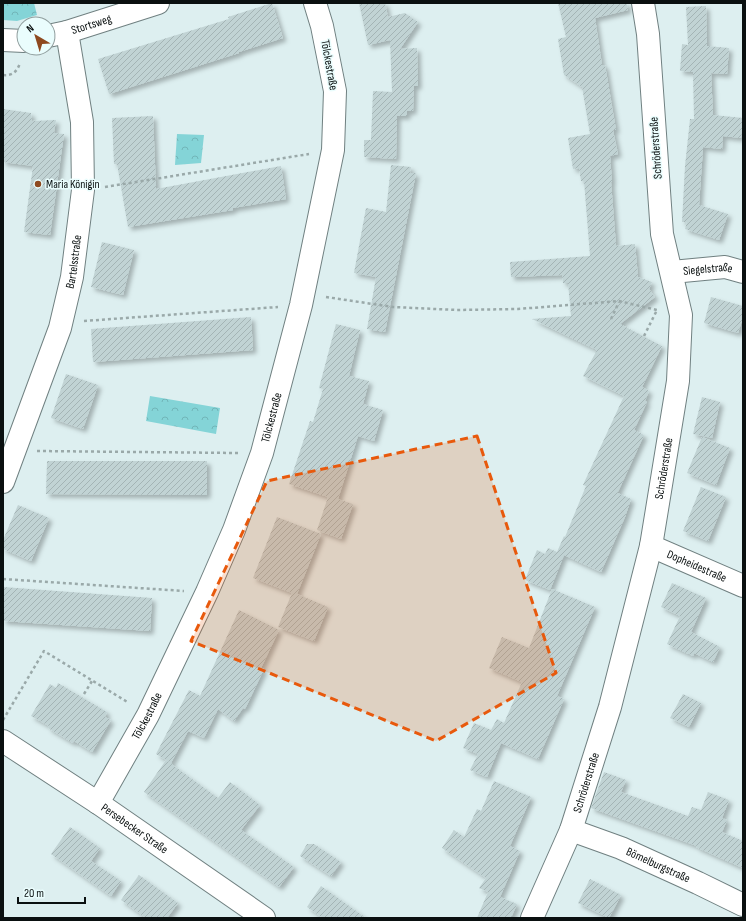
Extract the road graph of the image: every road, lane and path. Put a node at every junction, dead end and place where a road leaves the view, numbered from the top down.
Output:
1 (158, 3) edge
2 (315, 3) edge
3 (643, 3) edge
4 (58, 34) edge
5 (3, 40) edge
6 (16, 41) edge
7 (333, 150) junction
8 (83, 190) junction
9 (672, 272) junction
10 (743, 272) edge
11 (302, 299) junction
12 (619, 301) junction
13 (657, 310) junction
14 (681, 315) junction
15 (611, 319) dead end
16 (61, 323) junction
17 (644, 336) dead end
18 (15, 450) junction
19 (262, 454) junction
20 (3, 482) edge
21 (651, 546) junction
22 (3, 579) edge
23 (743, 586) edge
24 (207, 592) junction
25 (92, 680) junction
26 (84, 694) dead end
27 (148, 715) junction
28 (3, 720) edge
29 (3, 741) edge
30 (98, 803) junction
31 (571, 830) junction
32 (743, 905) edge
33 (264, 918) edge
34 (532, 918) edge

1 - 4 street, Stortsweg
2 - 7 street, Tölckestraße
3 - 9 street, Schröderstraße
4 - 8 street, Bartelsstraße
5 - 6 street
7 - 8 path
7 - 11 street, Tölckestraße
8 - 16 street, Bartelsstraße
9 - 10 street, Siegelstraße
9 - 14 street, Schröderstraße
11 - 12 path
11 - 16 path
11 - 19 street, Tölckestraße
12 - 13 path
12 - 15 path
13 - 14 path
13 - 17 path
14 - 21 street, Schröderstraße
16 - 18 street, Bartelsstraße
18 - 19 path
18 - 20 street, Bartelsstraße
19 - 24 street, Tölckestraße
21 - 23 street, Dopheidestraße
21 - 31 street, Schröderstraße
22 - 24 path
24 - 27 street, Tölckestraße
25 - 26 path
25 - 27 path
25 - 28 path
27 - 30 street, Tölckestraße
29 - 30 street, Persebecker Straße
30 - 33 street, Persebecker Straße
31 - 32 street, Bömelburgstraße
31 - 34 street, Schröderstraße

